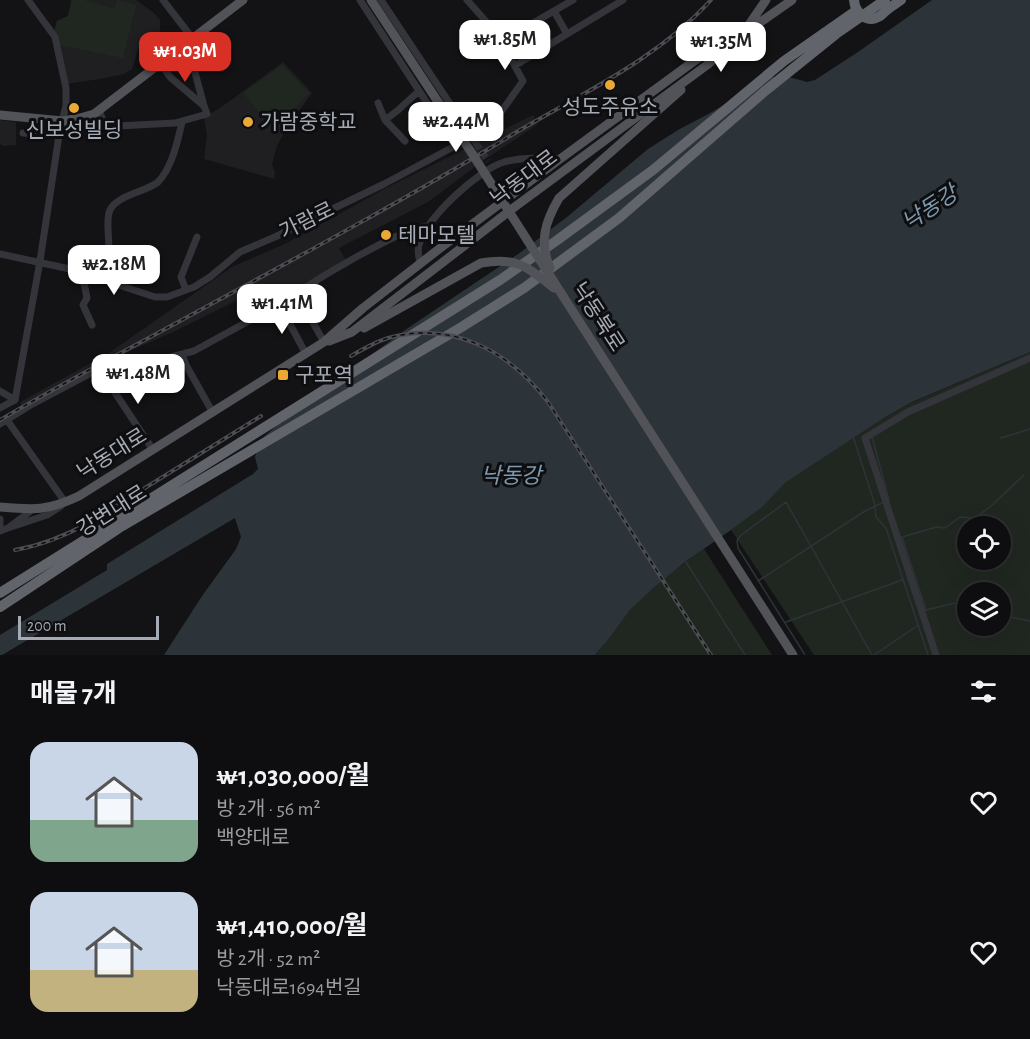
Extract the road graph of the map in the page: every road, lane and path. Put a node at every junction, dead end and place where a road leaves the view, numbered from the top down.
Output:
1 (28, 0) edge
2 (163, 0) edge
3 (243, 0) edge
4 (360, 0) edge
5 (371, 0) edge
6 (381, 0) edge
7 (467, 0) edge
8 (573, 0) edge
9 (623, 0) edge
10 (766, 0) edge
11 (792, 0) edge
12 (854, 0) edge
13 (872, 0) edge
14 (901, 0) edge
15 (886, 4) edge
16 (554, 11) junction
17 (567, 34) junction
18 (742, 35) junction
19 (190, 41) junction
20 (502, 41) junction
21 (160, 63) junction
22 (516, 65) junction
23 (419, 91) junction
24 (378, 103) dead end
25 (452, 105) junction
26 (204, 106) junction
27 (99, 110) junction
28 (0, 115) edge
29 (385, 120) junction
30 (182, 122) junction
31 (105, 126) junction
32 (60, 128) junction
33 (23, 133) dead end
34 (405, 141) dead end
35 (476, 143) tunnel mouth
36 (560, 159) junction
37 (429, 226) junction
38 (197, 237) dead end
39 (0, 254) edge
40 (40, 261) junction
41 (420, 263) junction
42 (70, 269) junction
43 (82, 273) junction
44 (186, 290) junction
45 (296, 293) junction
46 (561, 293) junction
47 (279, 304) junction
48 (92, 326) dead end
49 (324, 342) junction
50 (182, 354) junction
51 (306, 354) junction
52 (1030, 358) edge
53 (103, 368) junction
54 (0, 392) edge
55 (15, 399) junction
56 (0, 408) edge
57 (213, 413) junction
58 (3, 422) edge
59 (153, 450) junction
60 (68, 501) junction
61 (0, 507) edge
62 (32, 510) junction
63 (0, 519) edge
64 (0, 524) edge
65 (8, 528) junction
66 (0, 531) edge
67 (0, 593) edge
68 (0, 607) edge
69 (793, 655) edge
70 (936, 655) edge

1 - 32 street
2 - 19 street
3 - 19 main road
4 - 23 street
5 - 46 main road, 낙동북로, bridge
6 - 25 street
7 - 20 street
8 - 16 street
9 - 17 street
10 - 18 main road
11 - 18 main road, 낙동대로
12 - 15 highway, bridge
13 - 67 highway, 강변대로, bridge
14 - 15 highway
15 - 68 highway, 강변대로, bridge
16 - 17 street
16 - 20 street
17 - 22 street
18 - 36 main road, 낙동대로
18 - 46 main road, bridge
18 - 49 main road, 낙동대로
19 - 21 main road
19 - 26 street
20 - 22 street
21 - 26 street
21 - 27 main road
22 - 25 street
23 - 29 street
23 - 44 street, 가람로
24 - 29 street
25 - 35 street
26 - 30 street
27 - 31 street
27 - 32 main road
28 - 32 main road
29 - 34 street
30 - 31 street
30 - 42 street
31 - 32 street
32 - 33 street
32 - 40 street
36 - 37 street
36 - 41 main road, 낙동대로
37 - 41 street
37 - 45 street
38 - 44 street
39 - 40 street
40 - 42 street
40 - 55 street
41 - 49 main road, 낙동대로
42 - 43 street
43 - 44 street, 가람로
43 - 48 street
45 - 47 street
45 - 49 street
46 - 49 main road, bridge
46 - 69 main road, 낙동북로
47 - 50 street
47 - 51 street
49 - 51 main road, 낙동대로
50 - 53 street
50 - 57 street
51 - 57 main road, 낙동대로
52 - 70 street
53 - 58 street
53 - 59 street
54 - 55 street
55 - 56 street
57 - 59 main road, 낙동대로
58 - 60 street
59 - 60 main road, 낙동대로
60 - 62 main road, 낙동대로
60 - 65 street
61 - 62 main road, 낙동대로
62 - 65 street
63 - 64 street
65 - 66 street

